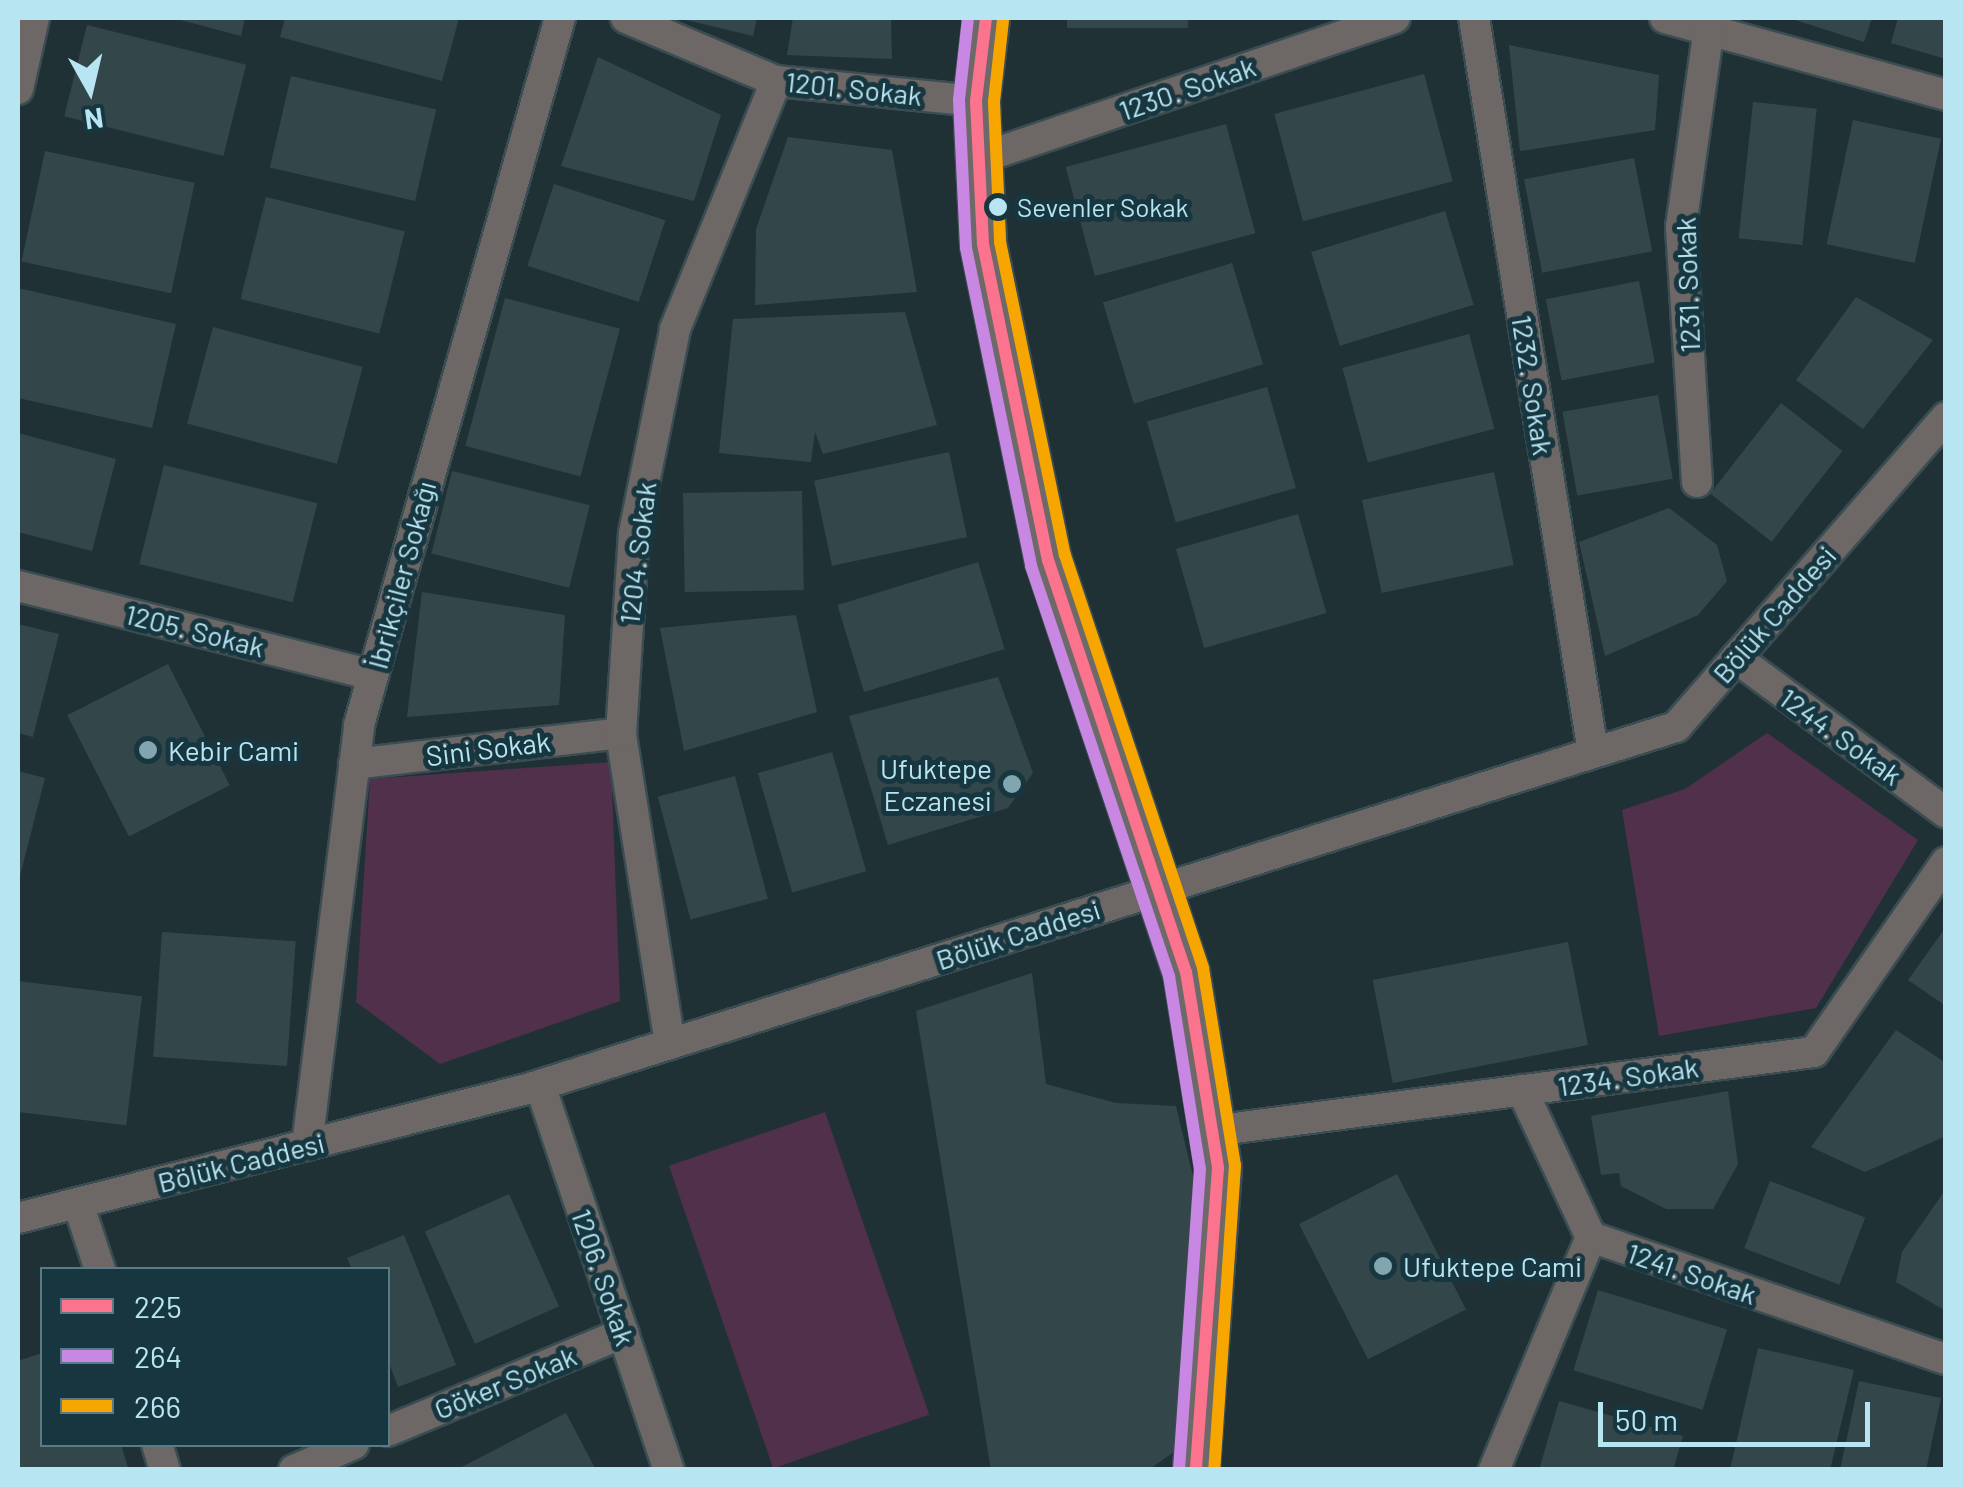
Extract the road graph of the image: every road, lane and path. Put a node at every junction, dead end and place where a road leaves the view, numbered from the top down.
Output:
1 (34, 18) edge
2 (560, 18) edge
3 (626, 18) edge
4 (986, 18) edge
5 (1395, 18) edge
6 (1474, 18) edge
7 (1665, 18) edge
8 (1708, 29) junction
9 (776, 81) junction
10 (18, 89) edge
11 (1946, 95) edge
12 (976, 101) junction
13 (978, 159) junction
14 (1946, 417) edge
15 (1697, 482) dead end
16 (18, 586) edge
17 (1736, 658) junction
18 (373, 675) junction
19 (622, 732) junction
20 (1592, 752) junction
21 (354, 764) junction
22 (1946, 813) edge
23 (1946, 862) edge
24 (1158, 889) junction
25 (670, 1044) junction
26 (540, 1085) junction
27 (1522, 1090) junction
28 (1212, 1131) junction
29 (307, 1145) junction
30 (78, 1203) junction
31 (18, 1218) edge
32 (1591, 1238) junction
33 (99, 1267) edge
34 (623, 1333) junction
35 (1946, 1359) edge
36 (390, 1430) edge
37 (347, 1447) edge
38 (1197, 1469) edge
39 (294, 1470) edge
40 (669, 1470) edge
41 (1494, 1470) edge

1 - 10 street
2 - 18 street, İbrikçiler Sokağı
3 - 9 street, 1201. Sokak
4 - 12 main road
5 - 13 street, 1230. Sokak
6 - 20 street, 1232. Sokak
7 - 8 street
8 - 11 street
8 - 15 street, 1231. Sokak
9 - 12 street, 1201. Sokak
9 - 19 street, 1204. Sokak
12 - 13 main road
13 - 24 main road
14 - 17 street, Bölük Caddesi
16 - 18 street, 1205. Sokak
17 - 20 street, Bölük Caddesi
17 - 22 street, 1244. Sokak
18 - 21 street, İbrikçiler Sokağı
19 - 21 street, Sini Sokak
19 - 25 street, 1204. Sokak
20 - 24 street, Bölük Caddesi
21 - 29 street, İbrikçiler Sokağı
23 - 27 street, 1234. Sokak
24 - 25 street, Bölük Caddesi
24 - 28 main road
25 - 26 street, Bölük Caddesi
26 - 29 street, Bölük Caddesi
26 - 34 street, 1206. Sokak
27 - 28 street, 1234. Sokak
27 - 32 street, 1241. Sokak
28 - 38 main road
29 - 30 street, Bölük Caddesi
30 - 31 street, Bölük Caddesi
30 - 33 street
32 - 35 street, 1241. Sokak
32 - 41 street
34 - 36 street, Göker Sokak
34 - 40 street, 1206. Sokak
37 - 39 street

